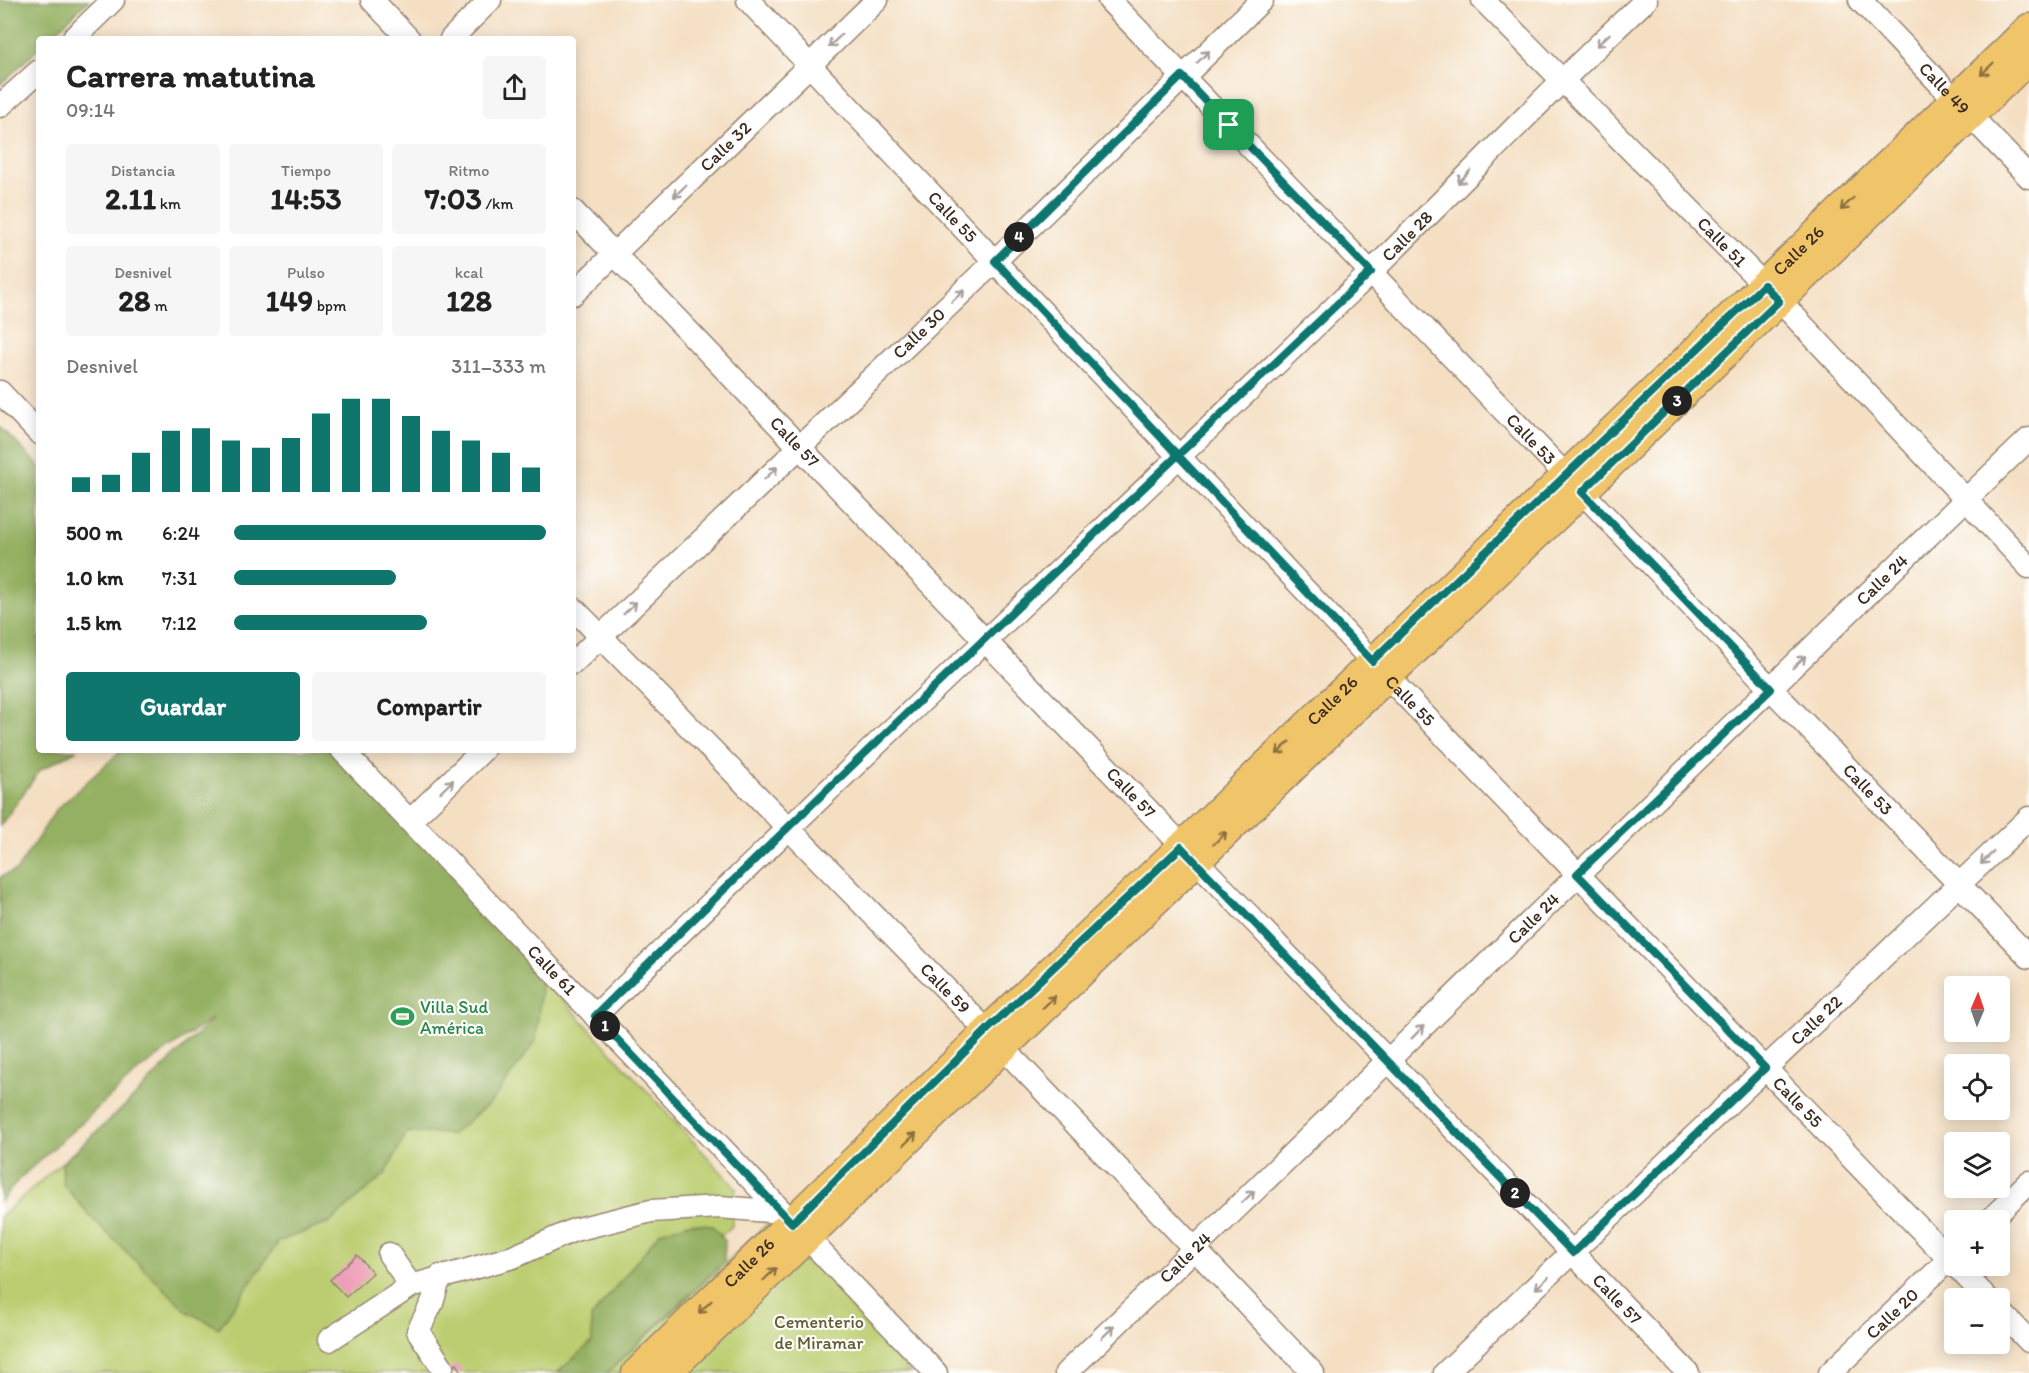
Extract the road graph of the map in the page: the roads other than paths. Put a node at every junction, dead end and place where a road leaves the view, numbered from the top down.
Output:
1 (113, 0) edge
2 (372, 0) edge
3 (490, 0) edge
4 (748, 0) edge
5 (877, 0) edge
6 (1109, 0) edge
7 (1262, 0) edge
8 (1483, 0) edge
9 (1646, 0) edge
10 (1860, 0) edge
11 (2029, 28) edge
12 (75, 36) edge
13 (406, 36) edge
14 (454, 36) edge
15 (2029, 58) edge
16 (810, 65) junction
17 (36, 74) edge
18 (1182, 76) junction
19 (1560, 80) junction
20 (0, 106) edge
21 (1962, 107) junction
22 (2029, 177) edge
23 (576, 214) edge
24 (614, 254) junction
25 (995, 261) junction
26 (1371, 272) junction
27 (576, 291) edge
28 (1772, 293) junction
29 (0, 392) edge
30 (36, 430) edge
31 (2029, 439) edge
32 (798, 446) junction
33 (1178, 456) junction
34 (1574, 484) junction
35 (1965, 500) junction
36 (2029, 567) edge
37 (576, 611) edge
38 (600, 637) junction
39 (984, 641) junction
40 (576, 660) edge
41 (1380, 669) junction
42 (1771, 689) junction
43 (345, 753) edge
44 (480, 753) edge
45 (2029, 818) edge
46 (410, 821) junction
47 (787, 827) junction
48 (1188, 854) junction
49 (1577, 874) junction
50 (1960, 885) junction
51 (2029, 957) edge
52 (595, 1016) junction
53 (995, 1039) junction
54 (1389, 1061) junction
55 (1765, 1068) junction
56 (2029, 1182) edge
57 (2000, 1210) edge
58 (794, 1224) junction
59 (1195, 1249) junction
60 (1944, 1251) edge
61 (1573, 1253) junction
62 (389, 1254) dead end
63 (1944, 1270) edge
64 (440, 1276) junction
65 (1967, 1276) edge
66 (411, 1286) junction
67 (1978, 1288) edge
68 (2010, 1321) edge
69 (329, 1340) dead end
70 (2029, 1341) edge
71 (442, 1367) dead end
72 (636, 1373) edge
73 (667, 1373) edge
74 (936, 1373) edge
75 (1066, 1373) edge
76 (1312, 1373) edge
77 (1445, 1373) edge
78 (1688, 1373) edge
79 (1830, 1373) edge

1 - 12 street
2 - 13 street
3 - 14 street
4 - 16 street, Calle 55
5 -> 16 street, Calle 32
6 - 18 street, Calle 53
18 -> 7 street, Calle 30
8 - 19 street, Calle 51
9 -> 19 street, Calle 28
10 - 21 street, Calle 49
11 -> 21 main road, Calle 26
15 - 21 main road, Calle 26
16 -> 24 street, Calle 32
16 - 25 street, Calle 55
17 - 20 street
18 - 25 street, Calle 30
18 - 26 street, Calle 53
19 -> 26 street, Calle 28
19 - 28 street, Calle 51
21 - 22 street, Calle 49
21 - 28 main road, Calle 26
23 - 24 street, Calle 57
24 - 27 street, Calle 32
24 - 32 street, Calle 57
32 -> 25 street, Calle 30
25 - 33 street, Calle 55
26 - 33 street, Calle 28
26 - 34 street, Calle 53
28 - 34 main road, Calle 26
28 - 35 street, Calle 51
29 - 30 street
31 - 35 street, Calle 24
38 -> 32 street, Calle 30
32 - 39 street, Calle 57
33 - 39 street, Calle 28
33 - 41 street, Calle 55
34 - 41 main road, Calle 26
34 - 42 street, Calle 53
35 - 36 street, Calle 51
42 -> 35 street, Calle 24
37 - 38 street, Calle 59
38 - 40 street, Calle 30
38 - 47 street, Calle 59
39 - 47 street, Calle 28
39 - 48 street, Calle 57
41 - 48 main road, Calle 26
41 - 49 street, Calle 55
42 - 49 street, Calle 24
42 - 50 street, Calle 53
43 - 46 street, Calle 61
46 -> 44 street
45 -> 50 street, Calle 22
46 - 52 street, Calle 61
47 - 52 street, Calle 28
47 - 53 street, Calle 59
48 - 53 main road, Calle 26
48 - 54 street, Calle 57
54 -> 49 street, Calle 24
49 - 55 street, Calle 55
50 - 51 street, Calle 53
50 - 55 street, Calle 22
52 - 58 street, Calle 61
53 - 58 main road, Calle 26
53 - 59 street, Calle 59
59 -> 54 street, Calle 24
54 - 61 street, Calle 57
55 - 60 street, Calle 55
55 - 61 street, Calle 22
56 - 57 street
58 - 64 street
58 -> 72 main road, Calle 26
73 -> 58 main road, Calle 26
58 - 74 street, Calle 61
75 -> 59 street, Calle 24
59 - 76 street, Calle 59
61 -> 77 street, Calle 22
61 - 78 street, Calle 57
62 - 66 street
63 - 79 street, Calle 20
64 - 66 street
64 - 71 street
65 - 67 street, Calle 55
66 - 69 street
68 - 70 street

